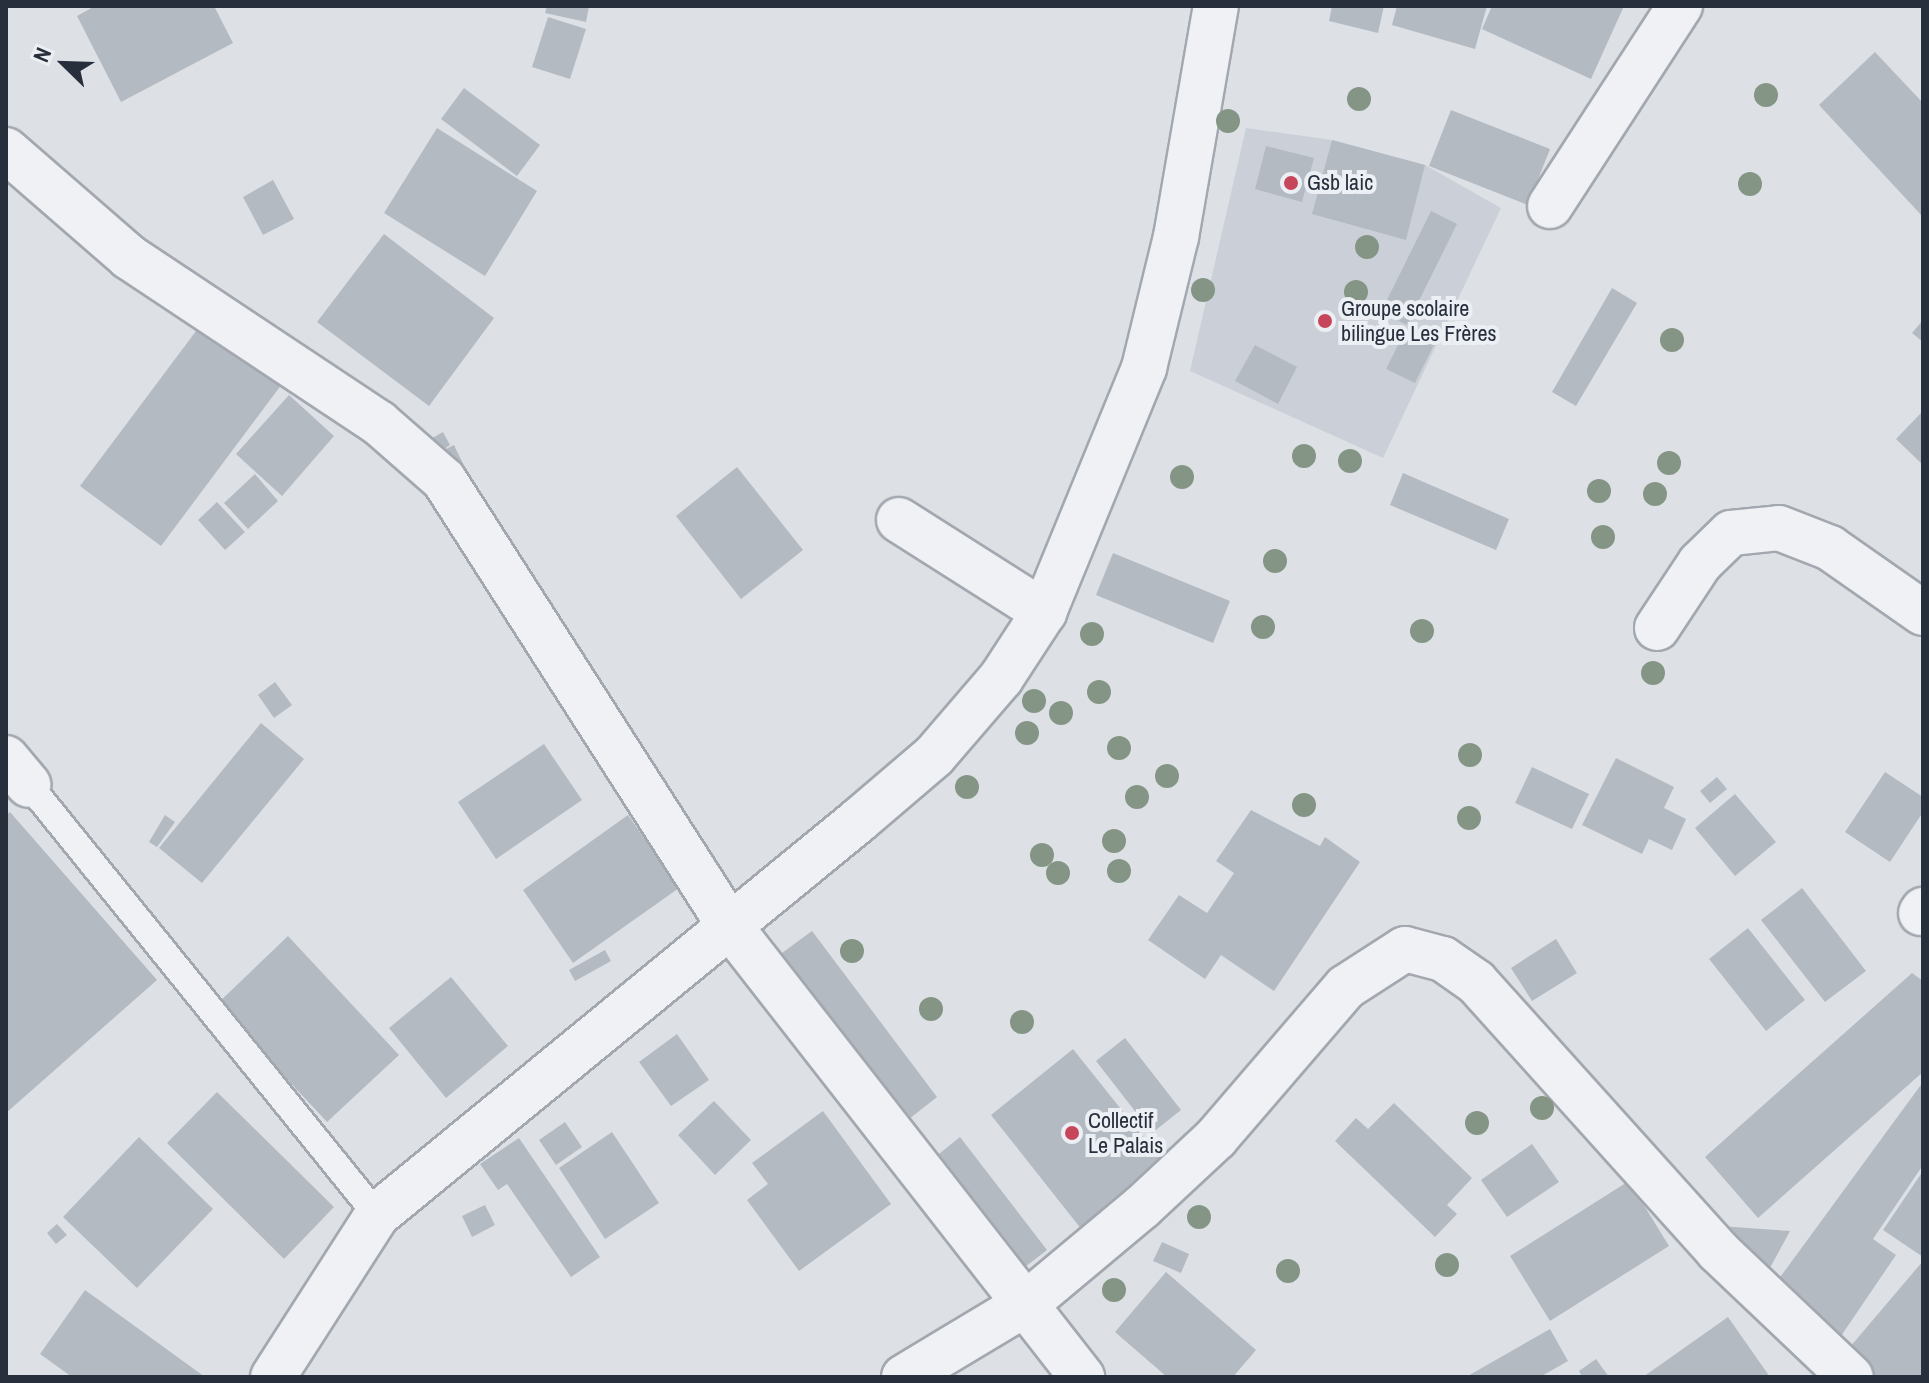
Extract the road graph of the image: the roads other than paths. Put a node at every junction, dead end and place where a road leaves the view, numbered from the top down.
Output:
1 (1216, 6) edge
2 (1680, 6) edge
3 (6, 150) edge
4 (1550, 206) dead end
5 (899, 520) dead end
6 (1044, 612) junction
7 (1923, 613) edge
8 (1657, 628) dead end
9 (18, 771) edge
10 (729, 925) junction
11 (377, 1215) junction
12 (1027, 1303) junction
13 (273, 1377) edge
14 (904, 1377) edge
15 (1082, 1377) edge
16 (1851, 1377) edge

1 - 6 street
2 - 4 street
3 - 10 street
5 - 6 street
6 - 10 street
7 - 8 street
9 - 11 lane
10 - 11 street
10 - 12 street
11 - 13 street
12 - 14 street
12 - 15 street
12 - 16 street

